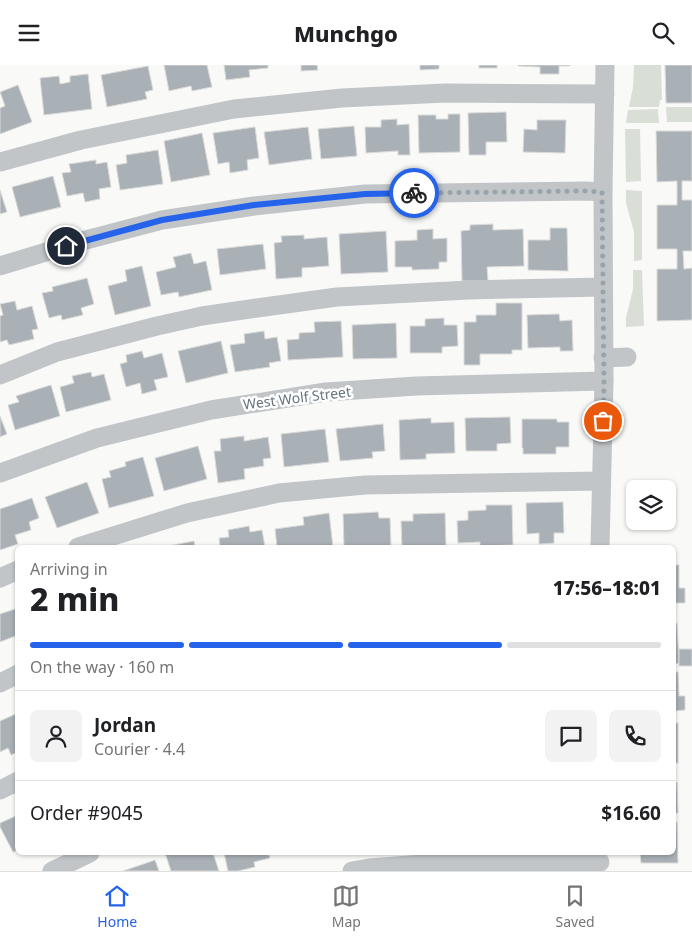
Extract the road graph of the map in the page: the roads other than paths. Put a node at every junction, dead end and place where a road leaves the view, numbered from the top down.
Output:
1 (605, 65) edge
2 (605, 94) junction
3 (0, 162) edge
4 (602, 192) junction
5 (0, 265) edge
6 (603, 287) junction
7 (627, 357) dead end
8 (603, 358) junction
9 (0, 375) edge
10 (604, 381) junction
11 (0, 473) edge
12 (601, 481) junction
13 (84, 545) edge
14 (600, 545) edge
15 (15, 571) edge
16 (0, 578) edge
17 (15, 676) edge
18 (0, 683) edge
19 (15, 782) edge
20 (0, 790) edge
21 (86, 855) edge
22 (600, 862) edge
23 (52, 871) edge
24 (352, 871) edge

1 - 2 street
2 - 3 street
2 - 4 street
4 - 5 street
4 - 6 street
6 - 8 street
6 - 9 street
7 - 8 street
8 - 10 street
10 - 11 street, West Wolf Street
10 - 12 street
12 - 13 street
12 - 14 street
15 - 16 street
17 - 18 street
19 - 20 street
21 - 23 street
22 - 24 street

